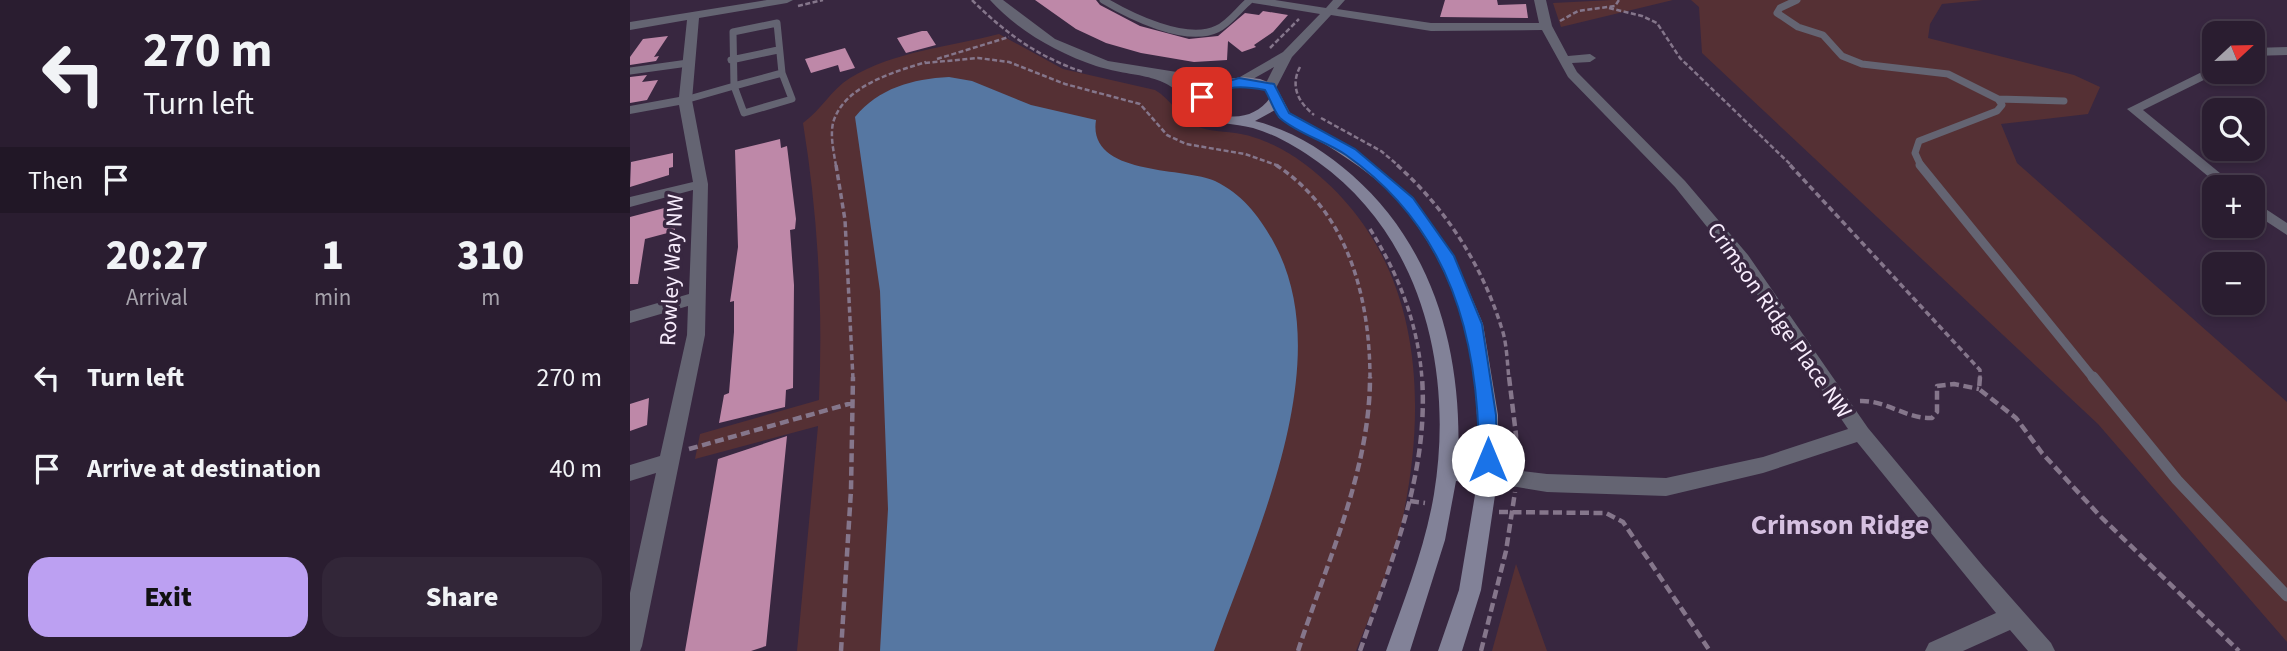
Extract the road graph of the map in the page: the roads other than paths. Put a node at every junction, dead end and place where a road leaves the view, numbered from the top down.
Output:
1 (787, 0) edge
2 (996, 0) edge
3 (1103, 0) edge
4 (1251, 0) edge
5 (1339, 0) edge
6 (1540, 0) edge
7 (1797, 0) edge
8 (1329, 12) junction
9 (693, 18) junction
10 (1551, 24) junction
11 (630, 26) edge
12 (1831, 29) dead end
13 (1824, 35) junction
14 (778, 50) junction
15 (2287, 51) edge
16 (2265, 52) edge
17 (1287, 55) junction
18 (1590, 58) dead end
19 (731, 60) junction
20 (1564, 60) junction
21 (688, 63) junction
22 (630, 71) edge
23 (782, 73) junction
24 (2202, 76) edge
25 (1167, 78) junction
26 (1234, 82) junction
27 (734, 86) junction
28 (1273, 92) junction
29 (1998, 99) junction
30 (685, 100) junction
31 (2064, 101) dead end
32 (1201, 109) junction
33 (630, 110) edge
34 (1233, 121) junction
35 (2215, 175) edge
36 (701, 184) junction
37 (630, 202) edge
38 (2265, 214) edge
39 (2287, 230) edge
40 (696, 298) junction
41 (630, 317) edge
42 (1861, 433) junction
43 (671, 458) junction
44 (1447, 472) junction
45 (630, 473) edge
46 (1488, 475) junction
47 (2287, 596) edge
48 (2013, 617) junction
49 (630, 646) edge
50 (1398, 651) edge
51 (1450, 651) edge
52 (1937, 651) edge
53 (2043, 651) edge

1 - 9 street
2 - 25 street
3 - 4 lane
4 - 8 street
5 - 8 street
6 - 10 street, Crimson Ridge Place NW
7 - 13 lane
8 - 10 street
8 - 17 street
9 - 11 street
9 - 21 street, Rowley Way NW
10 - 20 street, Crimson Ridge Place NW
12 - 13 lane
13 - 29 lane
14 - 19 lane
14 - 19 lane
14 - 23 lane
15 - 16 street
17 - 26 street
17 - 28 street
18 - 20 street
19 - 27 lane
20 - 42 street, Crimson Ridge Place NW
21 - 22 lane
21 - 30 street, Rowley Way NW
23 - 27 lane
23 - 27 lane
24 - 35 street
25 - 26 street
25 - 32 street
26 - 28 street
26 - 32 street
27 - 30 lane
28 - 34 street
28 - 46 street
29 - 31 lane
29 - 47 lane
30 - 33 street
30 - 36 street, Rowley Way NW
32 - 34 street
34 - 44 street
36 - 37 street
36 - 40 street, Rowley Way NW
38 - 39 street
40 - 41 street
40 - 43 street, Rowley Way NW
42 - 46 street
42 - 48 street, Crimson Ridge Place NW
43 - 45 street
43 - 49 street, Rowley Way NW
44 - 46 street
44 - 50 street
46 - 51 street
48 - 52 street
48 - 53 street, Crimson Ridge Place NW

